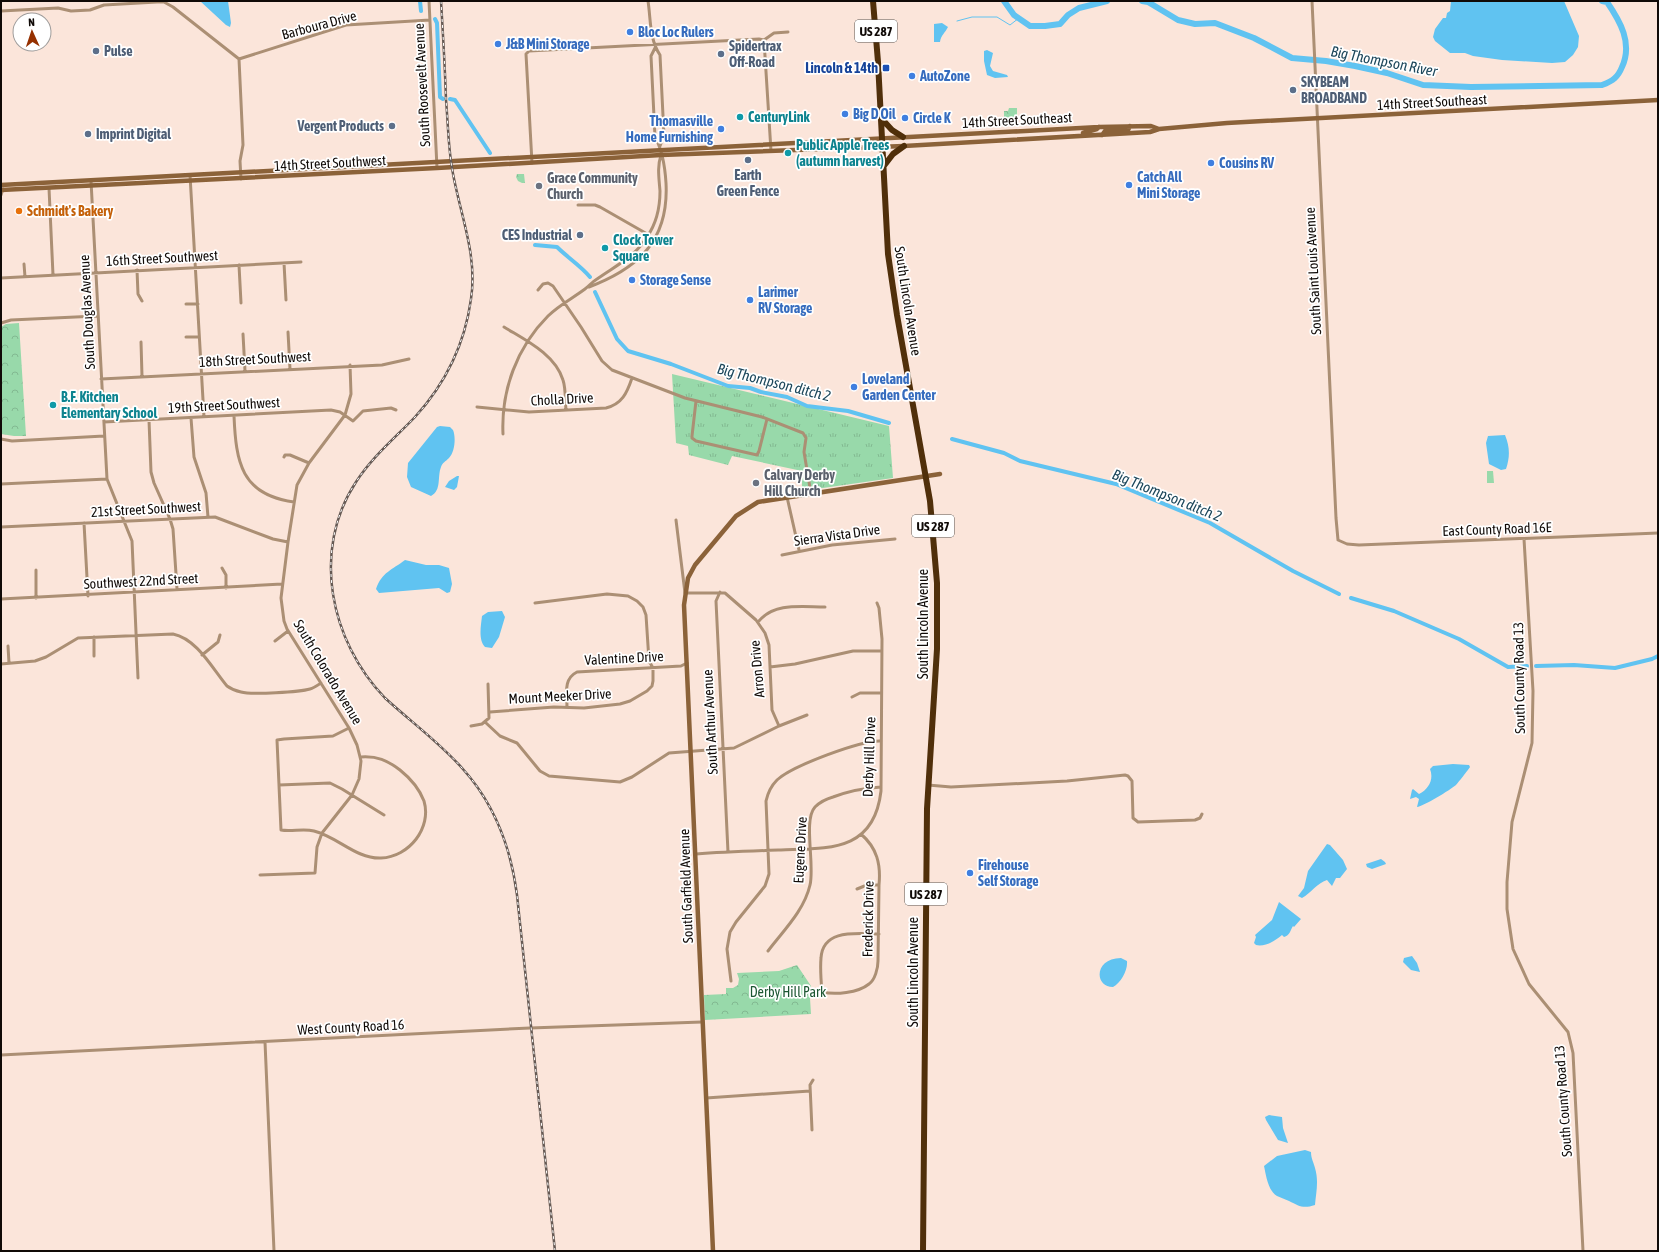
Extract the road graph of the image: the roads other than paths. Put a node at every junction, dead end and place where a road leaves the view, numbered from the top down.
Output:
1 (429, 1) edge
2 (648, 1) edge
3 (873, 1) edge
4 (1312, 1) edge
5 (1, 11) edge
6 (430, 20) junction
7 (788, 32) dead end
8 (764, 40) junction
9 (655, 46) junction
10 (239, 59) junction
11 (1658, 100) edge
12 (880, 117) junction
13 (1318, 119) junction
14 (1130, 126) junction
15 (1099, 127) junction
16 (1158, 128) junction
17 (1102, 135) junction
18 (903, 137) junction
19 (882, 138) junction
20 (1052, 138) junction
21 (770, 144) junction
22 (882, 146) junction
23 (904, 146) junction
24 (661, 150) junction
25 (771, 151) junction
26 (531, 157) junction
27 (436, 162) junction
28 (532, 163) junction
29 (883, 167) junction
30 (437, 168) junction
31 (241, 173) junction
32 (190, 176) junction
33 (241, 179) junction
34 (191, 181) junction
35 (91, 183) junction
36 (49, 188) junction
37 (2, 189) edge
38 (578, 205) dead end
39 (649, 235) junction
40 (301, 262) dead end
41 (284, 263) junction
42 (24, 264) dead end
43 (239, 265) junction
44 (196, 267) junction
45 (137, 270) junction
46 (96, 273) junction
47 (53, 275) junction
48 (25, 277) junction
49 (1, 278) edge
50 (585, 289) junction
51 (538, 290) dead end
52 (286, 300) dead end
53 (142, 301) dead end
54 (564, 302) junction
55 (241, 303) dead end
56 (186, 304) dead end
57 (198, 304) junction
58 (98, 316) junction
59 (1, 323) edge
60 (504, 327) dead end
61 (288, 332) dead end
62 (243, 334) dead end
63 (186, 337) dead end
64 (199, 337) junction
65 (141, 342) dead end
66 (527, 342) junction
67 (408, 359) dead end
68 (350, 366) junction
69 (290, 369) junction
70 (245, 371) junction
71 (201, 373) junction
72 (142, 376) junction
73 (632, 378) junction
74 (101, 379) junction
75 (696, 401) junction
76 (477, 407) dead end
77 (396, 410) dead end
78 (503, 410) junction
79 (566, 410) junction
80 (345, 415) junction
81 (234, 416) junction
82 (204, 417) junction
83 (191, 418) junction
84 (767, 419) junction
85 (149, 420) junction
86 (104, 422) junction
87 (503, 434) dead end
88 (104, 436) junction
89 (1, 439) edge
90 (284, 457) dead end
91 (309, 463) junction
92 (940, 474) dead end
93 (926, 476) junction
94 (107, 479) junction
95 (1, 484) edge
96 (811, 494) junction
97 (787, 497) junction
98 (294, 502) junction
99 (208, 517) junction
100 (170, 519) junction
101 (676, 520) dead end
102 (124, 521) junction
103 (84, 523) junction
104 (1, 527) edge
105 (1658, 534) edge
106 (895, 539) dead end
107 (1524, 539) junction
108 (1338, 540) joint
109 (288, 542) junction
110 (799, 550) junction
111 (782, 555) dead end
112 (222, 568) dead end
113 (36, 570) dead end
114 (282, 584) junction
115 (226, 588) junction
116 (177, 589) junction
117 (134, 592) junction
118 (720, 592) junction
119 (685, 593) junction
120 (88, 596) junction
121 (36, 598) junction
122 (1, 599) edge
123 (535, 603) dead end
124 (877, 603) dead end
125 (825, 607) dead end
126 (758, 622) junction
127 (288, 631) junction
128 (137, 635) junction
129 (220, 635) dead end
130 (94, 637) junction
131 (275, 641) dead end
132 (8, 646) dead end
133 (882, 650) junction
134 (202, 655) junction
135 (94, 656) dead end
136 (9, 663) junction
137 (687, 663) junction
138 (1, 664) edge
139 (770, 667) junction
140 (653, 668) junction
141 (138, 678) dead end
142 (321, 683) junction
143 (488, 684) dead end
144 (881, 693) junction
145 (852, 698) dead end
146 (567, 707) junction
147 (490, 712) junction
148 (807, 715) dead end
149 (485, 722) junction
150 (470, 726) dead end
151 (779, 726) junction
152 (349, 728) junction
153 (881, 741) junction
154 (722, 749) junction
155 (690, 751) junction
156 (361, 757) junction
157 (279, 785) junction
158 (928, 785) junction
159 (881, 787) junction
160 (352, 795) junction
161 (384, 814) dead end
162 (1202, 814) dead end
163 (322, 833) junction
164 (861, 834) junction
165 (811, 849) junction
166 (769, 851) junction
167 (728, 852) junction
168 (696, 854) junction
169 (260, 875) dead end
170 (879, 885) junction
171 (856, 889) dead end
172 (879, 934) junction
173 (768, 951) dead end
174 (731, 981) dead end
175 (702, 1022) junction
176 (264, 1042) junction
177 (1, 1055) edge
178 (813, 1080) dead end
179 (810, 1091) junction
180 (706, 1098) junction
181 (812, 1130) dead end
182 (274, 1251) edge
183 (713, 1251) edge
184 (922, 1251) edge
185 (1583, 1251) edge

1 - 6 street, South Roosevelt Avenue
2 - 9 street
3 - 12 highway, South Lincoln Avenue / US 287
4 - 13 street, South Saint Louis Avenue
5 - 10 street
6 - 10 street, Barboura Drive
6 - 27 street, South Roosevelt Avenue
7 - 8 street
8 - 9 street
8 - 21 street
9 - 24 street
9 - 24 street
9 - 26 street
10 - 31 street
11 - 13 main road, 14th Street Southeast
12 - 18 highway
12 - 19 highway, South Lincoln Avenue / US 287
13 - 16 main road, 14th Street Southeast
13 - 108 street, South Saint Louis Avenue
14 - 15 main road, 14th Street Southeast
14 - 16 main road, 14th Street Southeast
14 - 17 main road
15 - 18 main road, 14th Street Southeast
15 - 20 main road
16 - 17 main road, 14th Street Southeast
17 - 20 main road, 14th Street Southeast
18 - 19 main road, 14th Street Southeast
19 - 21 main road, 14th Street Southeast
19 - 22 highway, South Lincoln Avenue / US 287
20 - 23 main road, 14th Street Southeast
21 - 24 main road, 14th Street Southeast
21 - 25 street
22 - 23 main road, 14th Street Southeast
22 - 25 main road, 14th Street Southeast
22 - 29 highway, South Lincoln Avenue / US 287
23 - 29 highway
24 - 25 main road, 14th Street Southeast
24 - 26 main road, 14th Street Southwest
24 - 28 main road, 14th Street Southwest
24 - 39 street
24 - 50 street
26 - 27 main road, 14th Street Southwest
26 - 28 street
27 - 30 street, South Roosevelt Avenue
27 - 31 main road, 14th Street Southwest
28 - 30 main road, 14th Street Southwest
29 - 93 highway, South Lincoln Avenue / US 287
30 - 33 main road, 14th Street Southwest
31 - 32 main road, 14th Street Southwest
31 - 33 street
32 - 34 street
32 - 35 main road, 14th Street Southwest
33 - 34 main road, 14th Street Southwest
34 - 35 main road, 14th Street Southwest
34 - 44 street
35 - 36 main road, 14th Street Southwest
35 - 37 main road, 14th Street Southwest
35 - 46 street, South Douglas Avenue
36 - 37 main road, 14th Street Southwest
36 - 47 street
38 - 39 street
39 - 50 street
40 - 41 street, 16th Street Southwest
41 - 43 street, 16th Street Southwest
41 - 52 street
42 - 48 street
43 - 44 street, 16th Street Southwest
43 - 55 street
44 - 45 street, 16th Street Southwest
44 - 57 street
45 - 46 street, 16th Street Southwest
45 - 53 street
46 - 47 street, 16th Street Southwest
46 - 58 street, South Douglas Avenue
47 - 48 street, 16th Street Southwest
48 - 49 street, 16th Street Southwest
50 - 54 street
51 - 54 street
54 - 66 street
54 - 73 street
56 - 57 street
57 - 64 street
58 - 59 street
58 - 74 street, South Douglas Avenue
60 - 66 street
61 - 69 street
62 - 70 street
63 - 64 street
64 - 71 street
65 - 72 street
66 - 78 street
66 - 79 street
67 - 68 street, 18th Street Southwest
68 - 69 street, 18th Street Southwest
68 - 80 street, South Colorado Avenue
69 - 70 street, 18th Street Southwest
70 - 71 street, 18th Street Southwest
71 - 72 street, 18th Street Southwest
71 - 82 street
72 - 74 street, 18th Street Southwest
73 - 75 street
73 - 79 street, Cholla Drive
74 - 86 street, South Douglas Avenue
75 - 84 street
75 - 84 street
76 - 78 street, Cholla Drive
77 - 80 street, 19th Street Southwest
78 - 79 street, Cholla Drive
78 - 87 street
80 - 81 street, 19th Street Southwest
80 - 91 street, South Colorado Avenue
81 - 82 street, 19th Street Southwest
81 - 98 street
82 - 83 street, 19th Street Southwest
83 - 85 street, 19th Street Southwest
83 - 99 street
84 - 96 street
85 - 86 street, 19th Street Southwest
85 - 100 street
86 - 88 street, South Douglas Avenue
88 - 89 street
88 - 94 street, South Douglas Avenue
90 - 91 street
91 - 98 street, South Colorado Avenue
92 - 93 main road
93 - 96 main road
93 - 158 highway, South Lincoln Avenue / US 287
94 - 95 street
94 - 102 street, South Douglas Avenue
96 - 97 main road
97 - 110 street
97 - 119 main road
98 - 109 street, South Colorado Avenue
99 - 100 street, 21st Street Southwest
99 - 109 street, 21st Street Southwest
100 - 102 street, 21st Street Southwest
100 - 116 street
101 - 119 street, South Garfield Avenue
102 - 103 street, 21st Street Southwest
102 - 117 street, South Douglas Avenue
103 - 104 street, 21st Street Southwest
103 - 120 street
105 - 107 street, East County Road 16E
106 - 110 street, Sierra Vista Drive
107 - 108 street, East County Road 16E
107 - 185 street, South County Road 13
109 - 114 street, South Colorado Avenue
110 - 111 street, Sierra Vista Drive
112 - 115 street
113 - 121 street
114 - 115 street, Southwest 22nd Street
114 - 127 street, South Colorado Avenue
115 - 116 street, Southwest 22nd Street
116 - 117 street, Southwest 22nd Street
117 - 120 street, Southwest 22nd Street
117 - 128 street, South Douglas Avenue
118 - 119 street
118 - 126 street, Arron Drive
118 - 154 street, South Arthur Avenue
119 - 137 main road, South Garfield Avenue
120 - 121 street, Southwest 22nd Street
121 - 122 street, Southwest 22nd Street
123 - 140 street, Mount Meeker Drive
124 - 133 street, Derby Hill Drive
125 - 126 street
126 - 139 street, Arron Drive
127 - 131 street
127 - 142 street, South Colorado Avenue
128 - 130 street
128 - 134 street
128 - 141 street, South Douglas Avenue
129 - 134 street
130 - 135 street
130 - 136 street
132 - 136 street
133 - 139 street
133 - 144 street, Derby Hill Drive
134 - 142 street
136 - 138 street
137 - 140 street, Valentine Drive
137 - 155 main road, South Garfield Avenue
139 - 151 street, Arron Drive
140 - 146 street, Mount Meeker Drive
140 - 146 street, Valentine Drive
142 - 152 street, South Colorado Avenue
143 - 147 street
144 - 145 street
144 - 153 street, Derby Hill Drive
146 - 147 street, Mount Meeker Drive
147 - 149 street, Mount Meeker Drive
148 - 151 street
149 - 150 street
149 - 155 street
151 - 154 street
152 - 156 street, South Colorado Avenue
152 - 157 street
153 - 159 street, Derby Hill Drive
153 - 166 street
154 - 155 street
154 - 167 street, South Arthur Avenue
155 - 168 main road, South Garfield Avenue
156 - 160 street, South Colorado Avenue
156 - 163 street
157 - 160 street
157 - 163 street
158 - 162 street
158 - 184 highway, South Lincoln Avenue / US 287
159 - 164 street, Derby Hill Drive
159 - 165 street, Eugene Drive
160 - 161 street
160 - 163 street, South Colorado Avenue
163 - 169 street, South Colorado Avenue
164 - 165 street, Derby Hill Drive
164 - 170 street, Frederick Drive
165 - 166 street, Derby Hill Drive
165 - 173 street, Eugene Drive
166 - 167 street, Derby Hill Drive
166 - 174 street
167 - 168 street, Derby Hill Drive
168 - 175 main road, South Garfield Avenue
170 - 171 street
170 - 172 street, Frederick Drive
172 - 172 street, Frederick Drive
175 - 176 street, West County Road 16
175 - 180 main road, South Garfield Avenue
176 - 177 street, West County Road 16
176 - 182 street
178 - 179 street
179 - 180 street
179 - 181 street
180 - 183 main road, South Garfield Avenue

